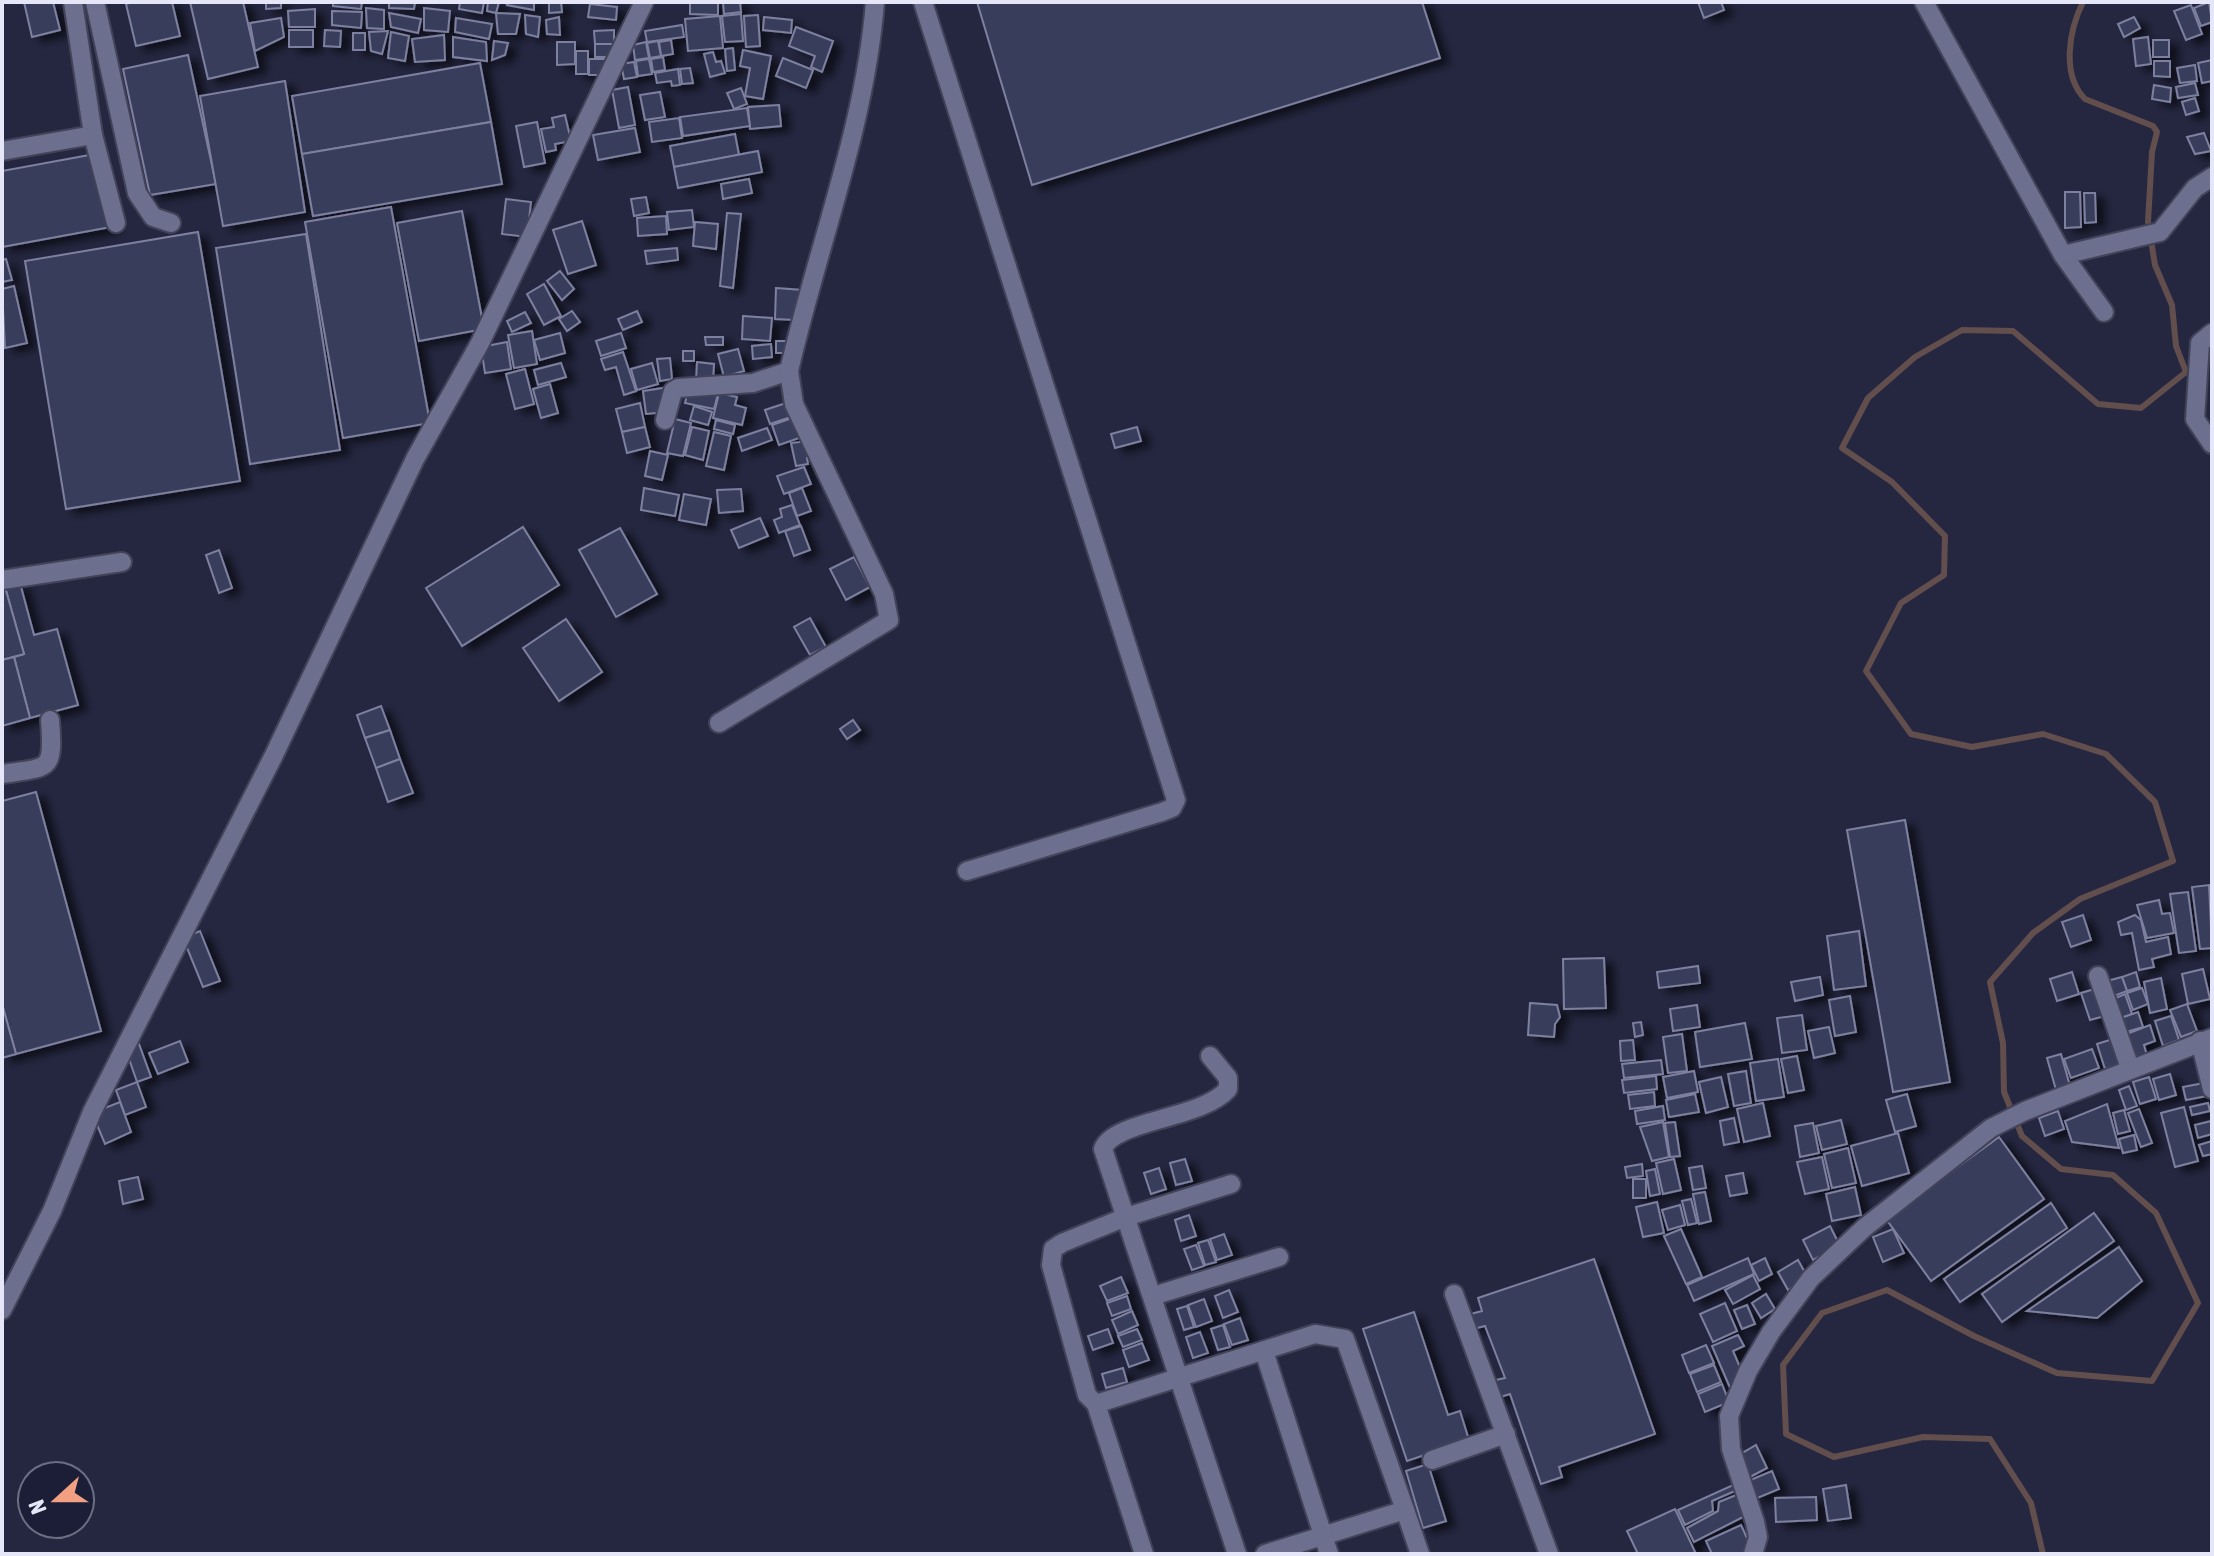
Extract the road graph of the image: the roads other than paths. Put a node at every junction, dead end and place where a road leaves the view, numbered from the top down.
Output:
1 (73, 2) edge
2 (95, 2) edge
3 (644, 2) edge
4 (875, 2) edge
5 (923, 2) edge
6 (1924, 2) edge
7 (93, 135) junction
8 (2, 151) edge
9 (2212, 177) edge
10 (116, 223) dead end
11 (171, 223) dead end
12 (2063, 255) junction
13 (2104, 312) dead end
14 (2212, 333) edge
15 (789, 371) junction
16 (665, 420) dead end
17 (2212, 444) edge
18 (122, 562) dead end
19 (2, 580) edge
20 (50, 720) dead end
21 (719, 723) dead end
22 (2, 774) edge
23 (967, 871) dead end
24 (2098, 976) dead end
25 (2206, 1040) edge
26 (1210, 1056) dead end
27 (2130, 1068) junction
28 (2212, 1089) edge
29 (1231, 1184) dead end
30 (1126, 1217) junction
31 (1279, 1257) dead end
32 (1454, 1294) dead end
33 (1153, 1296) junction
34 (2, 1310) edge
35 (1264, 1351) junction
36 (1177, 1375) junction
37 (1096, 1404) junction
38 (1506, 1434) junction
39 (1432, 1460) dead end
40 (1405, 1510) junction
41 (1326, 1546) edge
42 (1760, 1552) edge
43 (1144, 1554) edge
44 (1237, 1554) edge
45 (1265, 1554) edge
46 (1420, 1554) edge
47 (1549, 1554) edge

1 - 7 street
2 - 11 street
3 - 34 street
4 - 15 street
5 - 23 street
6 - 12 street
7 - 8 street
7 - 10 street
9 - 12 street
12 - 13 street
14 - 17 street
15 - 16 street
15 - 21 street
18 - 19 street
20 - 22 street
24 - 27 street
25 - 27 street
25 - 28 street
26 - 30 street
27 - 42 street
29 - 30 street
30 - 33 street
30 - 37 street
31 - 33 street
32 - 38 street
33 - 36 street
35 - 36 street
35 - 40 street
35 - 41 street
36 - 37 street
36 - 44 street
37 - 43 street
38 - 39 street
38 - 47 street
40 - 41 street
40 - 46 street
41 - 45 street

